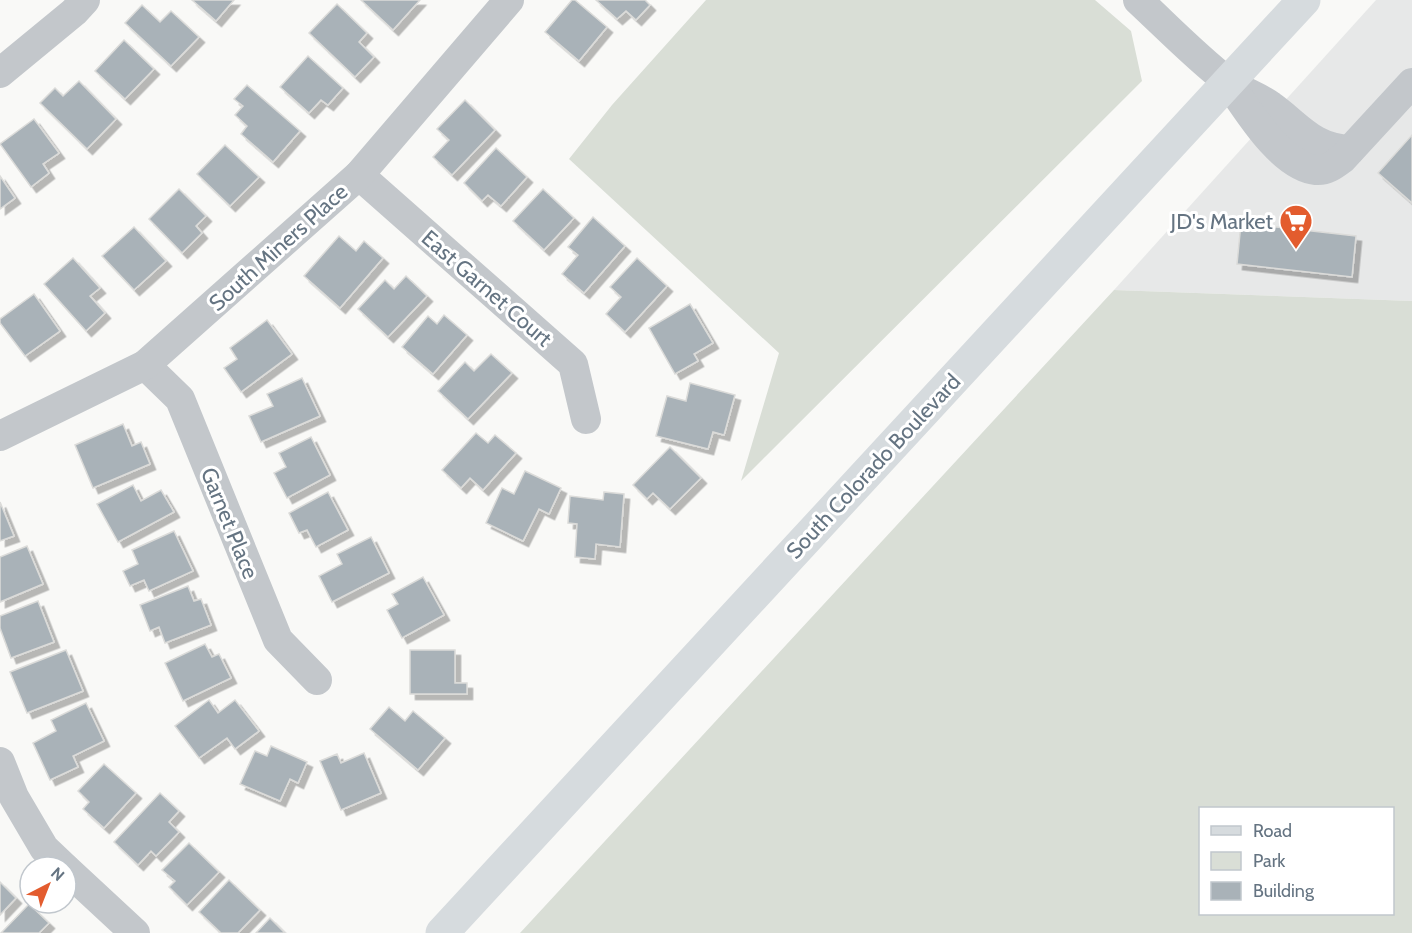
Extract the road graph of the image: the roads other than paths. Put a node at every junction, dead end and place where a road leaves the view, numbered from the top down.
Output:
1 (85, 0) edge
2 (509, 0) edge
3 (1138, 0) edge
4 (1304, 0) edge
5 (0, 74) edge
6 (1228, 82) junction
7 (1412, 83) edge
8 (359, 175) junction
9 (145, 365) junction
10 (586, 418) dead end
11 (0, 436) edge
12 (317, 680) dead end
13 (0, 762) edge
14 (51, 855) edge
15 (78, 880) edge
16 (135, 933) edge
17 (442, 933) edge

1 - 5 street
2 - 8 street, South Miners Place
3 - 6 street
4 - 6 main road, South Colorado Boulevard
6 - 7 street
6 - 17 main road, South Colorado Boulevard
8 - 9 street, South Miners Place
8 - 10 street, East Garnet Court
9 - 11 street, South Miners Place
9 - 12 street, Garnet Place
13 - 14 street
15 - 16 street

